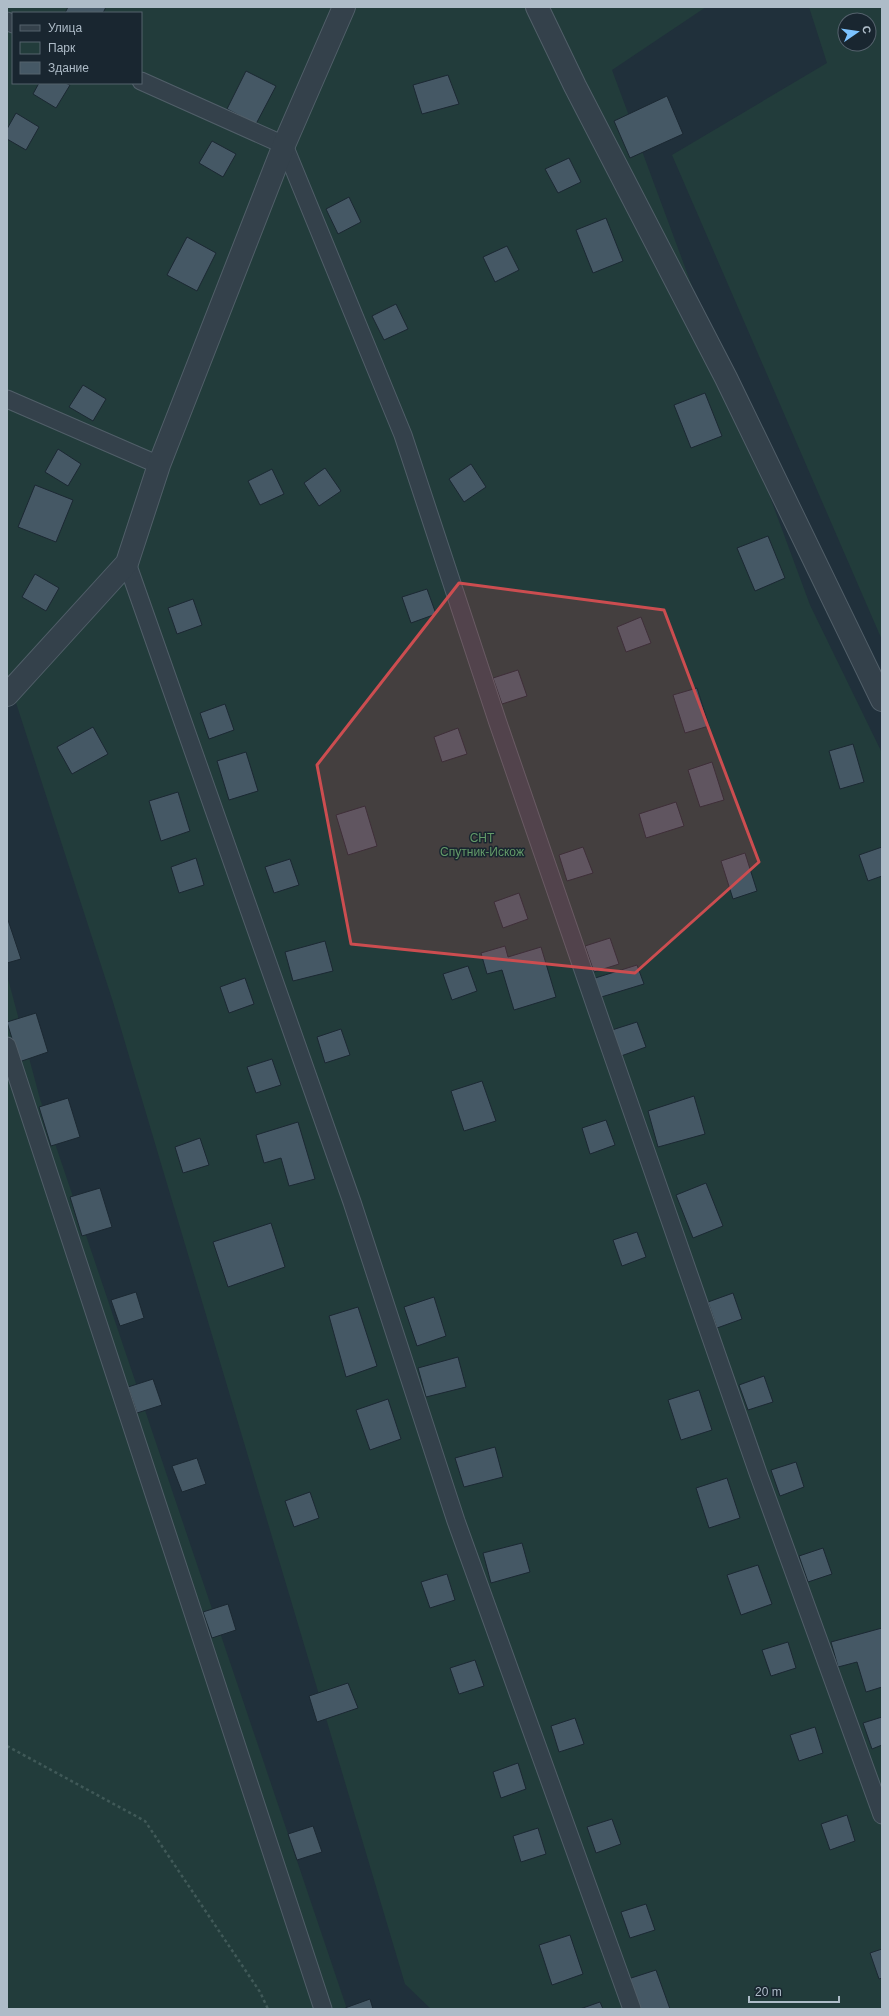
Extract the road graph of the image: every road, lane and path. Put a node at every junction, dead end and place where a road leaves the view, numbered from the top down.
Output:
1 (344, 7) edge
2 (537, 7) edge
3 (142, 82) edge
4 (284, 145) junction
5 (7, 399) edge
6 (159, 466) junction
7 (128, 564) junction
8 (7, 695) edge
9 (882, 700) edge
10 (7, 1046) edge
11 (7, 1746) edge
12 (882, 1815) edge
13 (268, 2009) edge
14 (323, 2009) edge
15 (632, 2009) edge

1 - 4 street
2 - 9 street
3 - 4 lane
4 - 6 street
4 - 12 lane
5 - 6 lane
6 - 7 street
7 - 8 street
7 - 15 lane
10 - 14 lane
11 - 13 path

